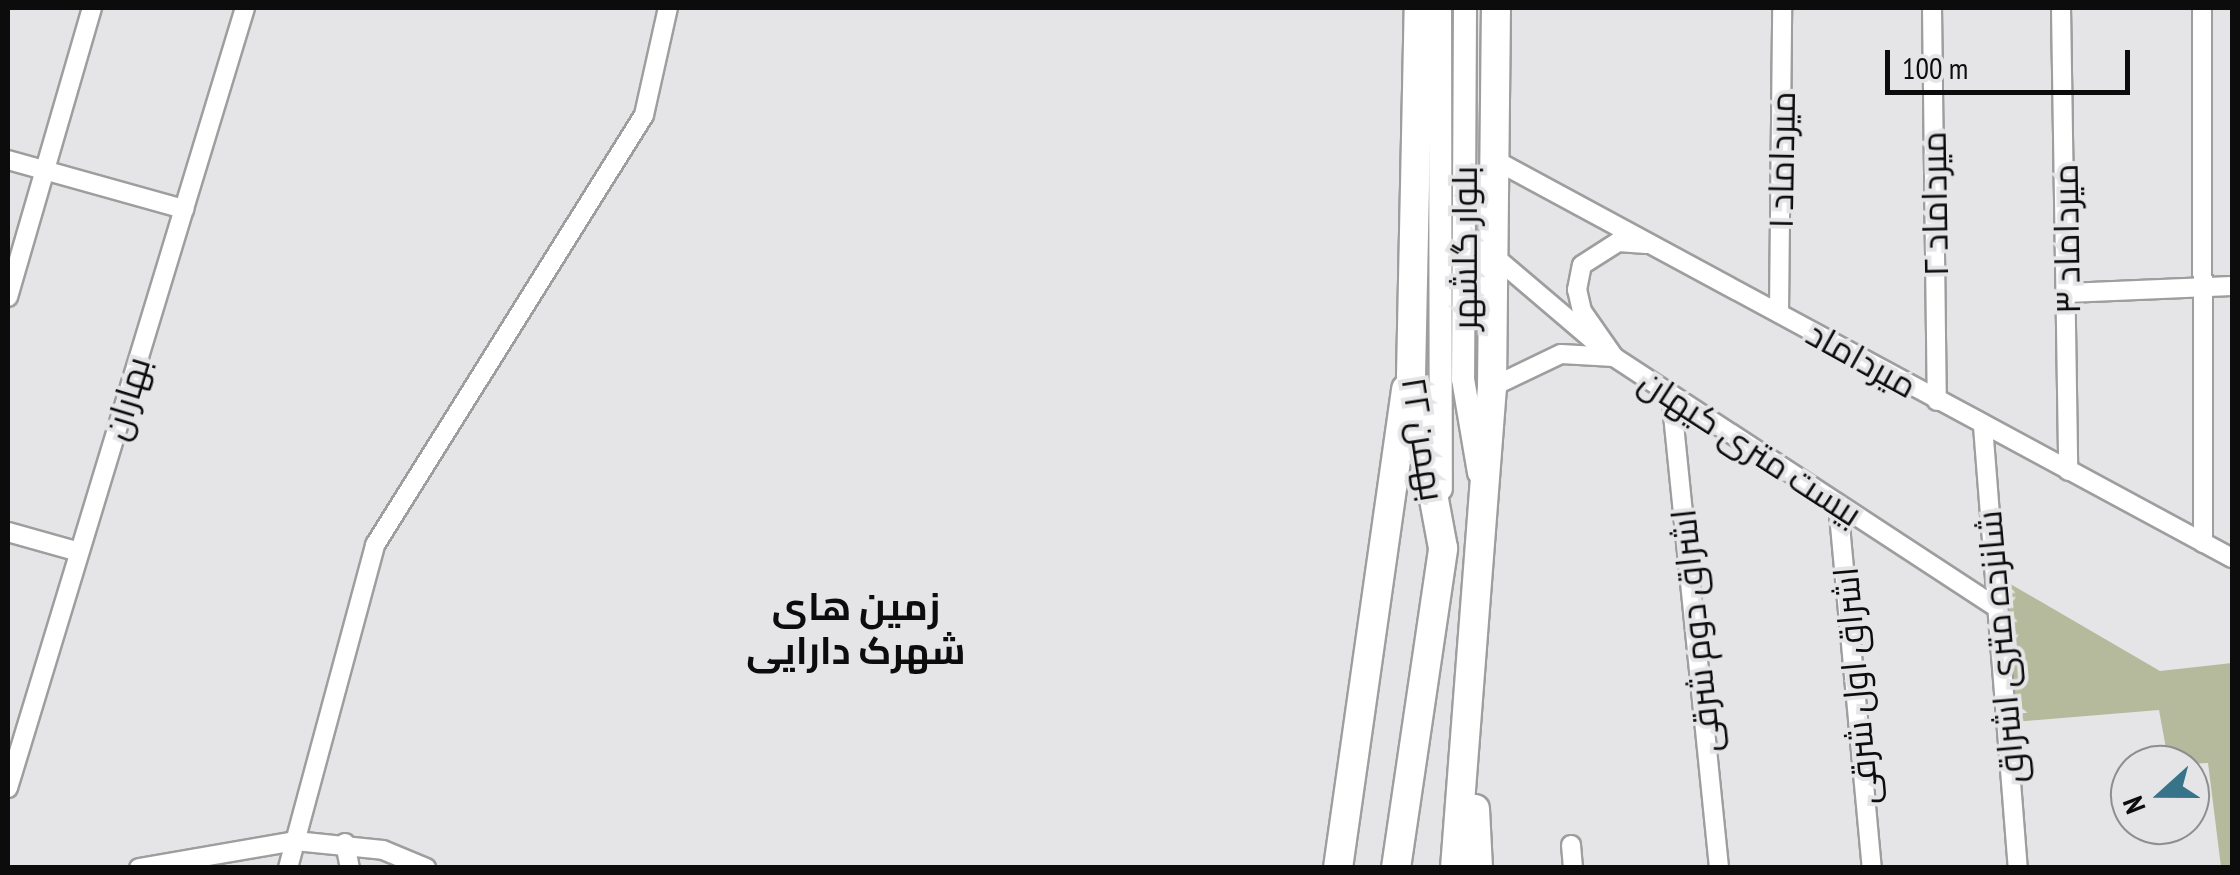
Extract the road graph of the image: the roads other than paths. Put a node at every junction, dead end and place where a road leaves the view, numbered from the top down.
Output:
1 (92, 8) edge
2 (245, 8) edge
3 (668, 8) edge
4 (1419, 8) edge
5 (1440, 8) edge
6 (1466, 8) edge
7 (1496, 8) edge
8 (1782, 8) edge
9 (1932, 8) edge
10 (2061, 8) edge
11 (2202, 8) edge
12 (1493, 159) junction
13 (8, 160) edge
14 (47, 171) junction
15 (184, 209) junction
16 (1654, 244) junction
17 (1494, 256) junction
18 (2206, 286) junction
19 (2232, 286) edge
20 (2067, 293) junction
21 (8, 296) edge
22 (1779, 313) junction
23 (1412, 357) junction
24 (1614, 357) junction
25 (1492, 387) junction
26 (1670, 395) junction
27 (1937, 400) junction
28 (1983, 426) junction
29 (2068, 471) junction
30 (1482, 487) junction
31 (1838, 504) junction
32 (8, 532) edge
33 (2204, 543) junction
34 (1442, 548) junction
35 (80, 552) junction
36 (2232, 558) edge
37 (1997, 608) junction
38 (1468, 704) junction
39 (8, 788) edge
40 (295, 841) junction
41 (346, 843) junction
42 (1571, 846) dead end
43 (210, 862) edge
44 (139, 868) edge
45 (288, 868) edge
46 (350, 868) edge
47 (426, 868) edge
48 (1338, 868) edge
49 (1396, 868) edge
50 (1455, 868) edge
51 (1478, 868) edge
52 (1573, 868) edge
53 (1719, 868) edge
54 (1872, 868) edge
55 (2018, 868) edge

1 - 14 street
2 - 15 street, بهاران
3 - 40 street
4 - 23 highway, ۲۲ بهمن
5 - 34 main road
6 - 30 main road, بلوار گلشهر
7 - 12 highway, ۲۲ بهمن
8 - 22 street, میرداماد ۱
9 - 27 street, میرداماد ۲
10 - 20 street, میرداماد ۳
11 - 18 street
12 - 16 street, میرداماد
12 - 17 highway, ۲۲ بهمن
13 - 14 street
14 - 15 street
14 - 21 street
15 - 35 street, بهاران
16 - 22 street, میرداماد
16 - 24 street
17 - 24 street
17 - 25 highway, ۲۲ بهمن
18 - 19 street
18 - 20 street
18 - 33 street
20 - 29 street, میرداماد ۳
22 - 27 street, میرداماد
23 - 34 highway, ۲۲ بهمن
23 - 48 highway
24 - 25 street, بیست متری کیهان
24 - 26 street, بیست متری کیهان
25 - 30 highway, ۲۲ بهمن
26 - 31 street, بیست متری کیهان
26 - 53 street, اشراق دوم شرقی
27 - 28 street, میرداماد
28 - 29 street, میرداماد
28 - 37 street, شانزده متری اشراق
29 - 33 street, میرداماد
30 - 38 highway, ۲۲ بهمن
31 - 37 street, بیست متری کیهان
31 - 54 street, اشراق اول شرقی
32 - 35 street
33 - 36 street, میرداماد
34 - 49 highway, ۲۲ بهمن
35 - 39 street, بهاران
37 - 55 street, شانزده متری اشراق
38 - 50 highway, ۲۲ بهمن
38 - 51 highway
40 - 41 street
40 - 43 street
40 - 45 street
41 - 46 street
41 - 47 street
42 - 52 street
43 - 44 street

